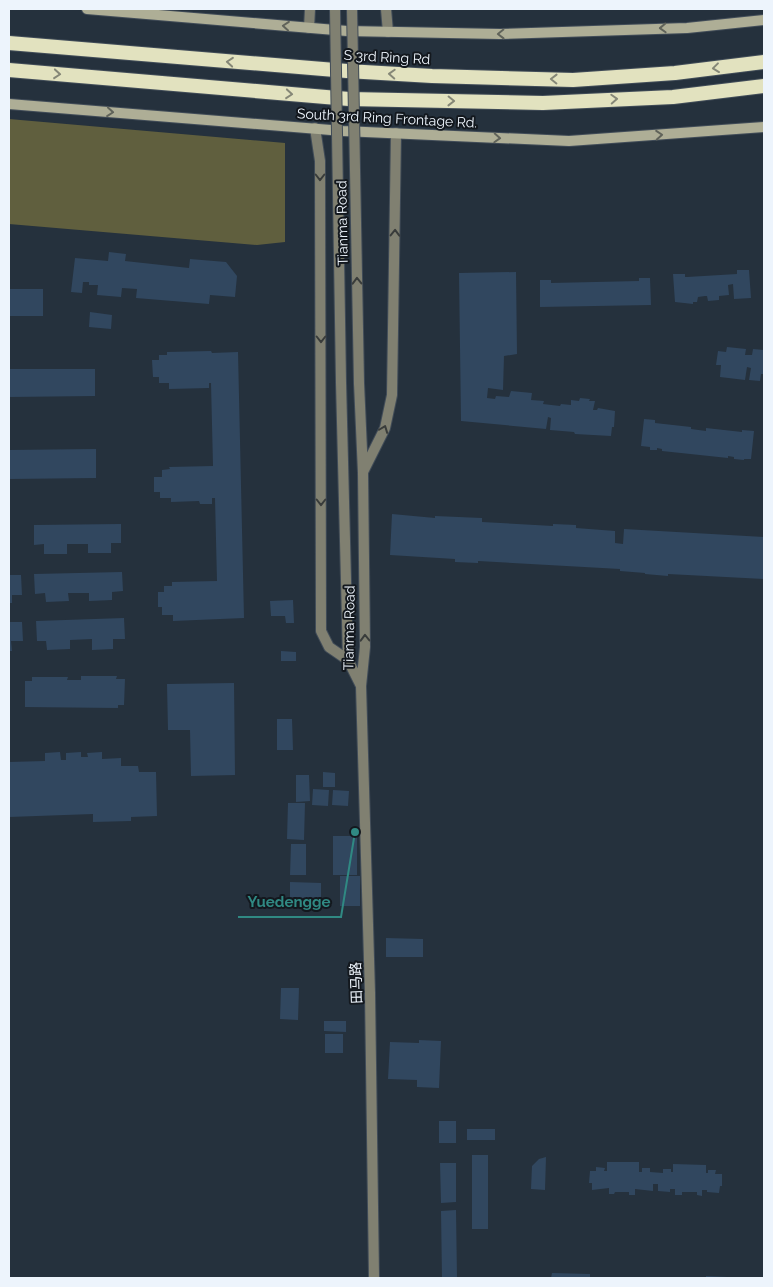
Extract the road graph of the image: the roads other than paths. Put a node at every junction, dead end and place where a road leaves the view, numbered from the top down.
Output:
1 (87, 9) edge
2 (310, 9) edge
3 (335, 9) edge
4 (352, 9) edge
5 (386, 9) edge
6 (764, 20) edge
7 (309, 28) junction
8 (388, 32) junction
9 (9, 44) edge
10 (764, 62) edge
11 (9, 70) edge
12 (764, 86) edge
13 (9, 104) edge
14 (764, 127) edge
15 (315, 128) junction
16 (396, 133) junction
17 (363, 473) junction
18 (348, 660) junction
19 (361, 686) junction
20 (374, 1278) edge

7 -> 1 main road
2 - 7 street
3 - 18 street, Tianma Road, bridge
17 -> 4 street, Tianma Road, bridge
5 - 8 street
6 -> 8 main road
7 - 8 main road
10 -> 9 highway, S 3rd Ring Rd
11 -> 12 highway
13 -> 15 main road, South 3rd Ring Frontage Rd.
16 -> 14 main road, South 3rd Ring Frontage Rd.
15 - 16 main road, South 3rd Ring Frontage Rd.
15 -> 18 street
17 -> 16 street
19 -> 17 street, Tianma Road
18 - 19 street, Tianma Road
19 - 20 street, 田马路

